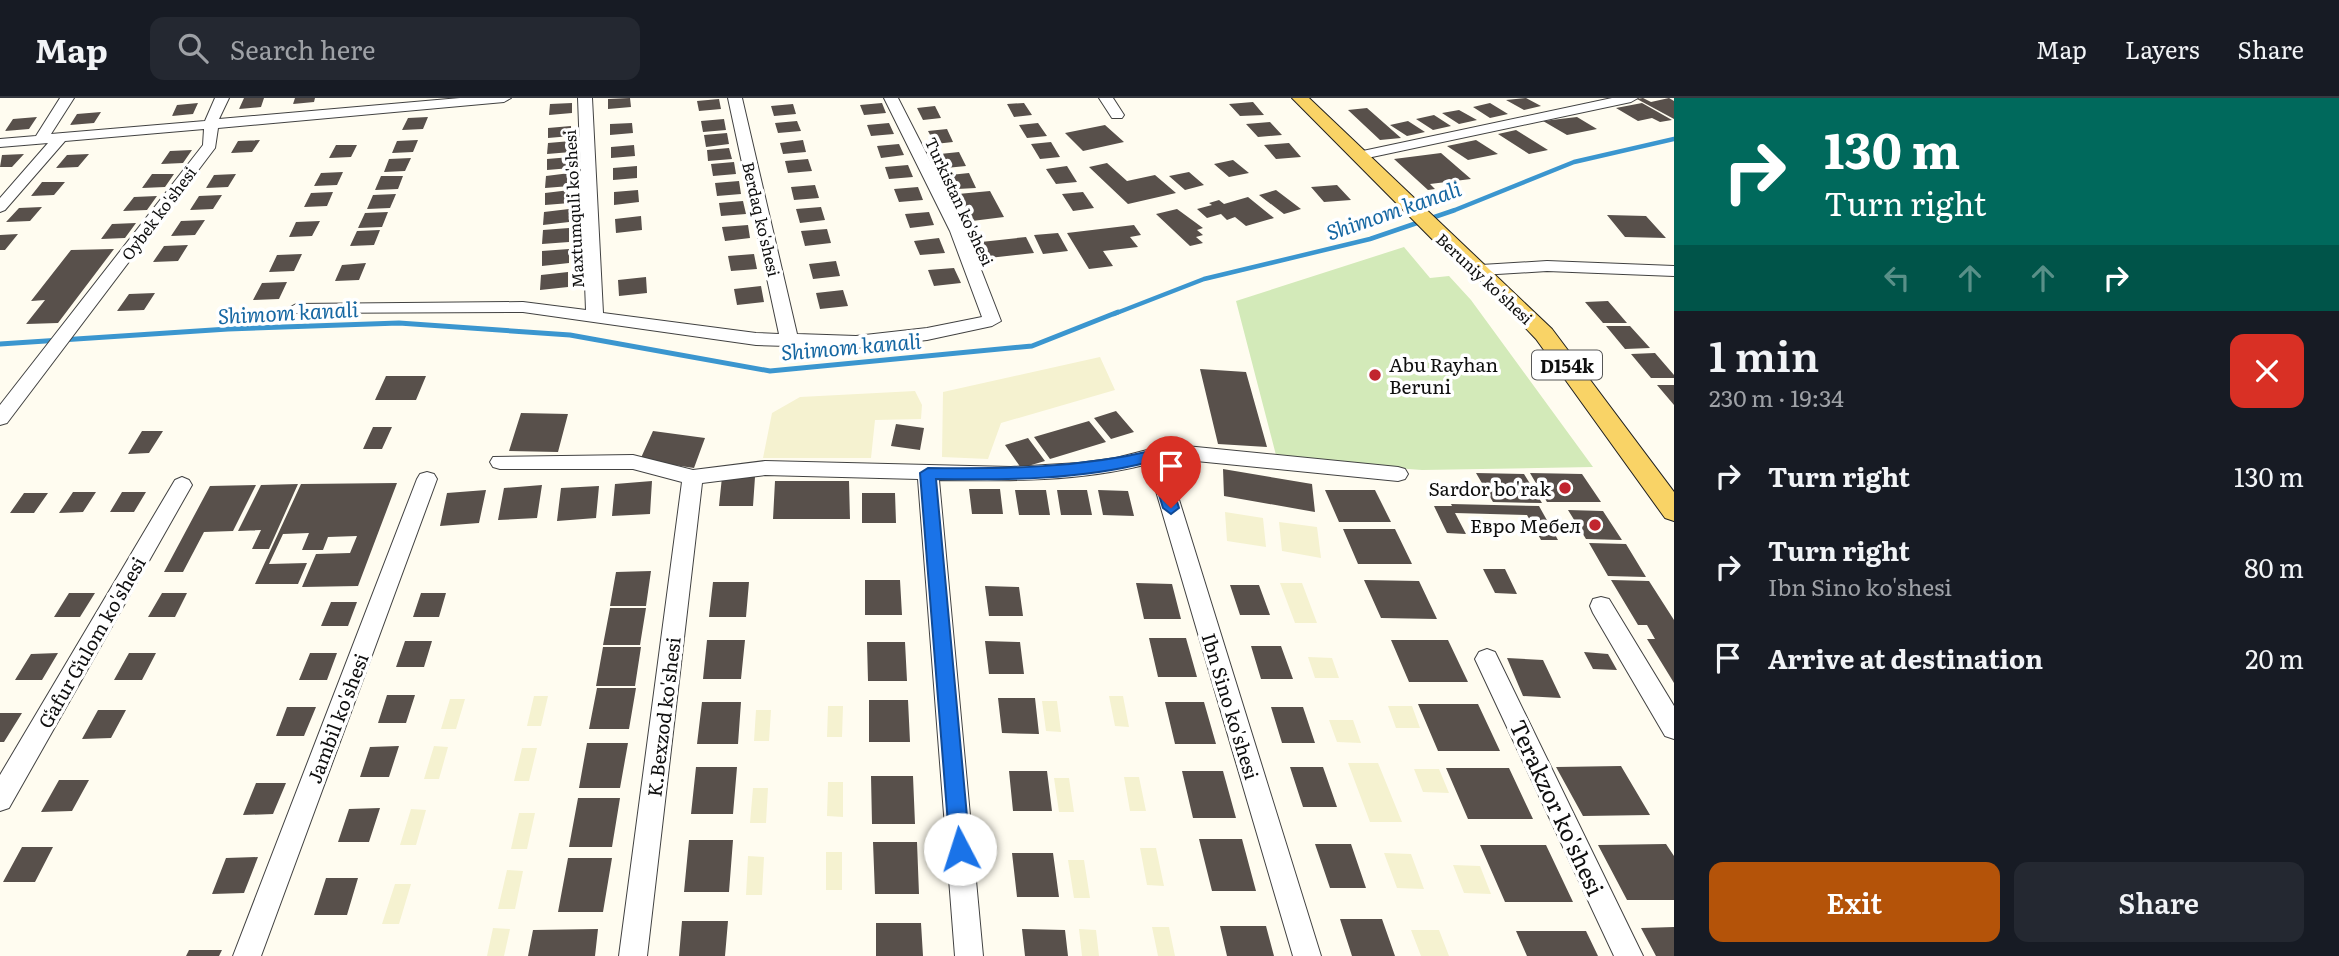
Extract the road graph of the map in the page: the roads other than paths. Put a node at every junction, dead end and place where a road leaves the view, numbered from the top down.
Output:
1 (67, 98) edge
2 (222, 98) edge
3 (504, 98) edge
4 (585, 98) edge
5 (735, 98) edge
6 (891, 98) edge
7 (1106, 98) edge
8 (1300, 98) edge
9 (1631, 98) edge
10 (1606, 100) edge
11 (380, 103) edge
12 (1117, 115) dead end
13 (211, 123) junction
14 (60, 138) junction
15 (40, 140) junction
16 (0, 143) edge
17 (1358, 156) junction
18 (0, 206) edge
19 (1481, 270) junction
20 (1674, 271) edge
21 (296, 309) dead end
22 (595, 317) junction
23 (789, 339) junction
24 (0, 418) edge
25 (1155, 455) junction
26 (500, 462) dead end
27 (928, 473) junction
28 (1398, 474) dead end
29 (693, 477) junction
30 (427, 479) dead end
31 (181, 485) dead end
32 (1674, 511) edge
33 (1601, 606) dead end
34 (1487, 659) dead end
35 (1674, 728) edge
36 (0, 799) edge
37 (247, 956) edge
38 (633, 956) edge
39 (969, 956) edge
40 (1307, 956) edge
41 (1629, 956) edge

1 - 15 street
2 - 13 street, Oybek ko'shesi
3 - 11 street
4 - 22 street, Maxtumquli ko'shesi
5 - 23 street, Berdaq ko'shesi
6 - 23 street, Turkistan ko'shesi
7 - 12 street
8 - 17 main road, Beruniy ko'shesi / D154k
9 - 10 street
10 - 17 street
11 - 13 street
13 - 14 street
13 - 24 street, Oybek ko'shesi
14 - 15 street
14 - 18 street
15 - 16 street
17 - 19 main road, Beruniy ko'shesi / D154k
19 - 20 street
19 - 32 main road, Beruniy ko'shesi / D154k
21 - 22 street
22 - 23 street
25 - 27 street
25 - 28 street
25 - 40 street, Ibn Sino ko'shesi
26 - 29 street
27 - 29 street
27 - 39 street
29 - 38 street, K.Bexzod ko'shesi
30 - 37 street, Jambil ko'shesi
31 - 36 street, Gʻafur Gʻulom ko'shesi
33 - 35 street
34 - 41 street, Terakzor ko'shesi

